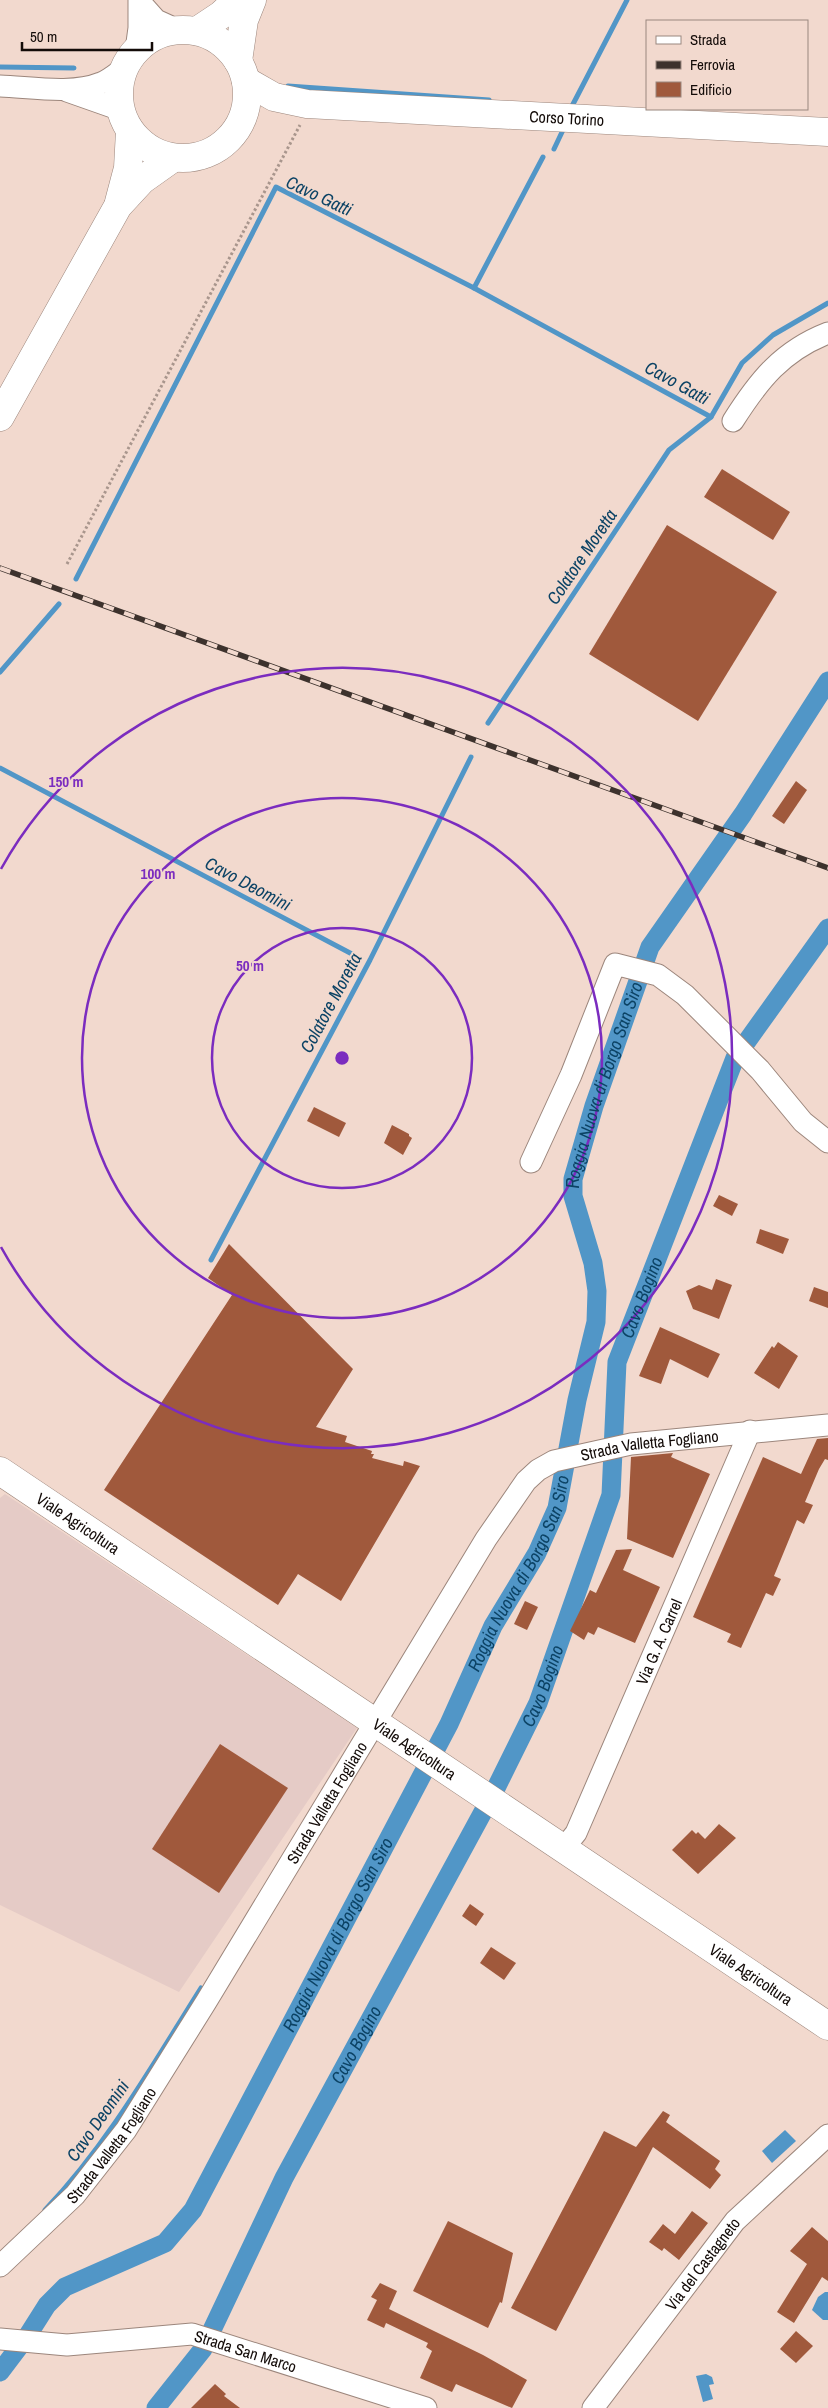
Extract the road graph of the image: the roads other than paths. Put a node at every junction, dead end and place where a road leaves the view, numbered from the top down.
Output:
1 (238, 0) edge
2 (252, 0) edge
3 (139, 1) edge
4 (188, 31) junction
5 (130, 59) junction
6 (242, 71) junction
7 (0, 86) edge
8 (62, 89) junction
9 (307, 104) junction
10 (125, 120) junction
11 (237, 128) junction
12 (828, 132) edge
13 (173, 158) junction
14 (118, 206) junction
15 (828, 332) edge
16 (0, 418) edge
17 (733, 421) dead end
18 (828, 1142) edge
19 (531, 1162) dead end
20 (828, 1426) edge
21 (750, 1431) junction
22 (0, 1471) edge
23 (375, 1722) junction
24 (562, 1849) junction
25 (828, 2026) edge
26 (828, 2135) edge
27 (0, 2266) edge
28 (6, 2339) edge
29 (426, 2408) edge
30 (594, 2408) edge

1 - 4 main road
2 - 6 main road
3 - 4 street
3 - 5 street
4 - 5 main road
4 - 6 main road
5 - 8 street
5 - 10 main road
6 - 9 main road, Corso Torino
6 - 11 main road
7 - 8 street
8 - 10 street
9 - 11 main road, Corso Torino
9 - 12 main road, Corso Torino
10 - 13 main road
10 - 14 main road
11 - 13 main road
13 - 14 main road
14 - 16 main road
15 - 17 street
18 - 19 street
20 - 21 street, Strada Valletta Fogliano
21 - 23 street, Strada Valletta Fogliano
21 - 24 street, Via G. A. Carrel
22 - 23 main road, Viale Agricoltura
23 - 24 main road, Viale Agricoltura
23 - 27 street, Strada Valletta Fogliano
24 - 25 main road, Viale Agricoltura
26 - 30 street, Via del Castagneto
28 - 29 street, Strada San Marco

